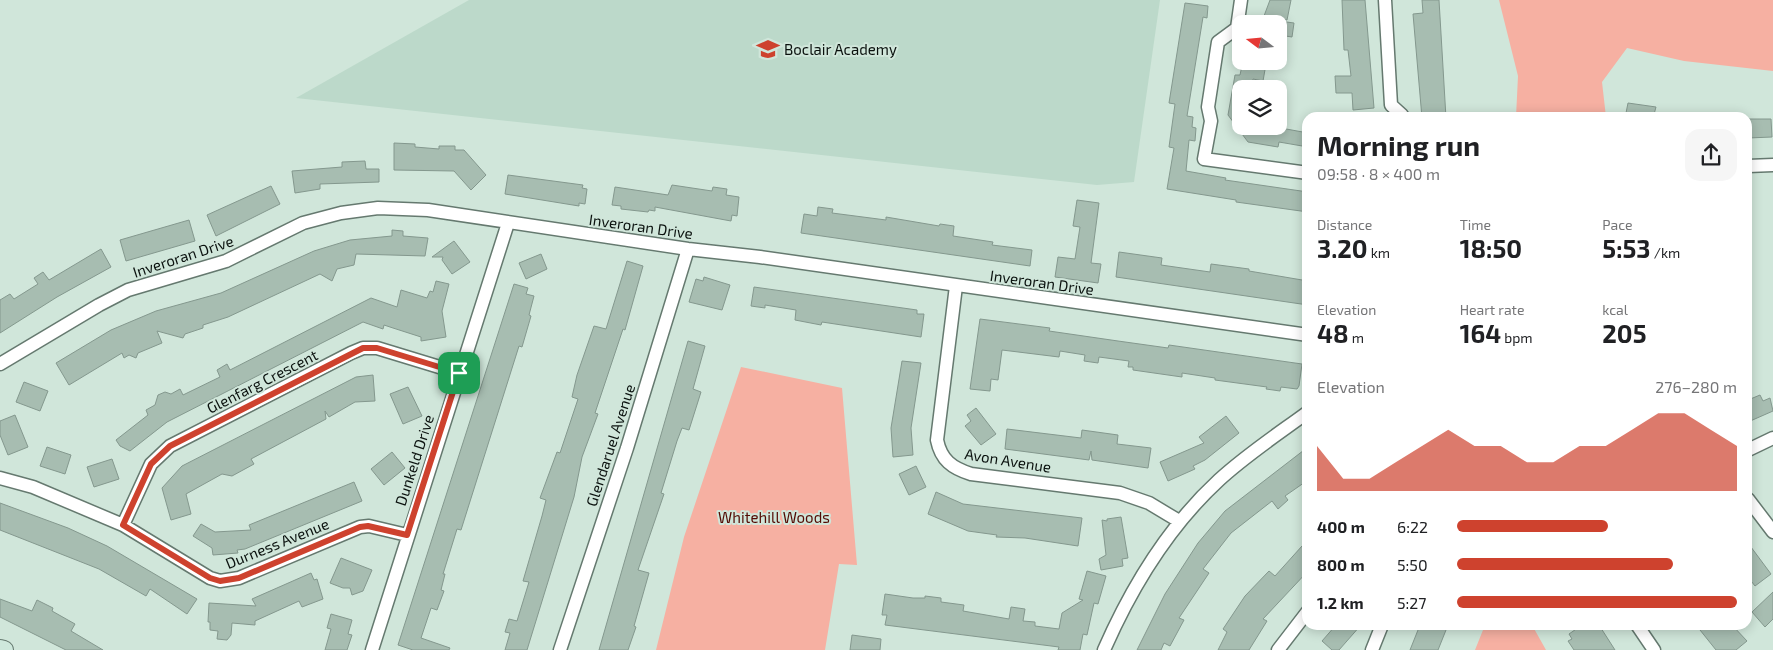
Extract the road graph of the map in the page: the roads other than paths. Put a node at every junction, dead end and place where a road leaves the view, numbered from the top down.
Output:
1 (1241, 0) edge
2 (1384, 0) edge
3 (1399, 112) edge
4 (1773, 165) edge
5 (1752, 166) edge
6 (1302, 172) edge
7 (508, 224) junction
8 (688, 249) junction
9 (956, 286) junction
10 (1302, 335) edge
11 (0, 364) edge
12 (459, 373) junction
13 (1302, 416) edge
14 (1773, 438) edge
15 (1752, 448) edge
16 (0, 478) edge
17 (1752, 504) edge
18 (1179, 521) junction
19 (123, 525) junction
20 (1773, 532) edge
21 (407, 535) junction
22 (1302, 619) edge
23 (1380, 630) edge
24 (1640, 630) edge
25 (0, 648) edge
26 (4, 650) edge
27 (372, 650) edge
28 (560, 650) edge
29 (1104, 650) edge
30 (1278, 650) edge
31 (1372, 650) edge
32 (1654, 650) edge

1 - 6 street
2 - 3 street
4 - 5 street
7 - 8 street, Inveroran Drive
7 - 11 street, Inveroran Drive
7 - 12 street, Dunkeld Drive
8 - 9 street, Inveroran Drive
8 - 28 street, Glendaruel Avenue
9 - 10 street, Inveroran Drive
9 - 18 street, Avon Avenue
12 - 19 street, Glenfarg Crescent
12 - 21 street, Dunkeld Drive
13 - 18 street
14 - 15 street
16 - 19 street, Durness Avenue
17 - 20 street
18 - 29 street
19 - 21 street, Durness Avenue
21 - 27 street, Dunkeld Drive
22 - 30 street
23 - 31 street
24 - 32 street
25 - 26 street

